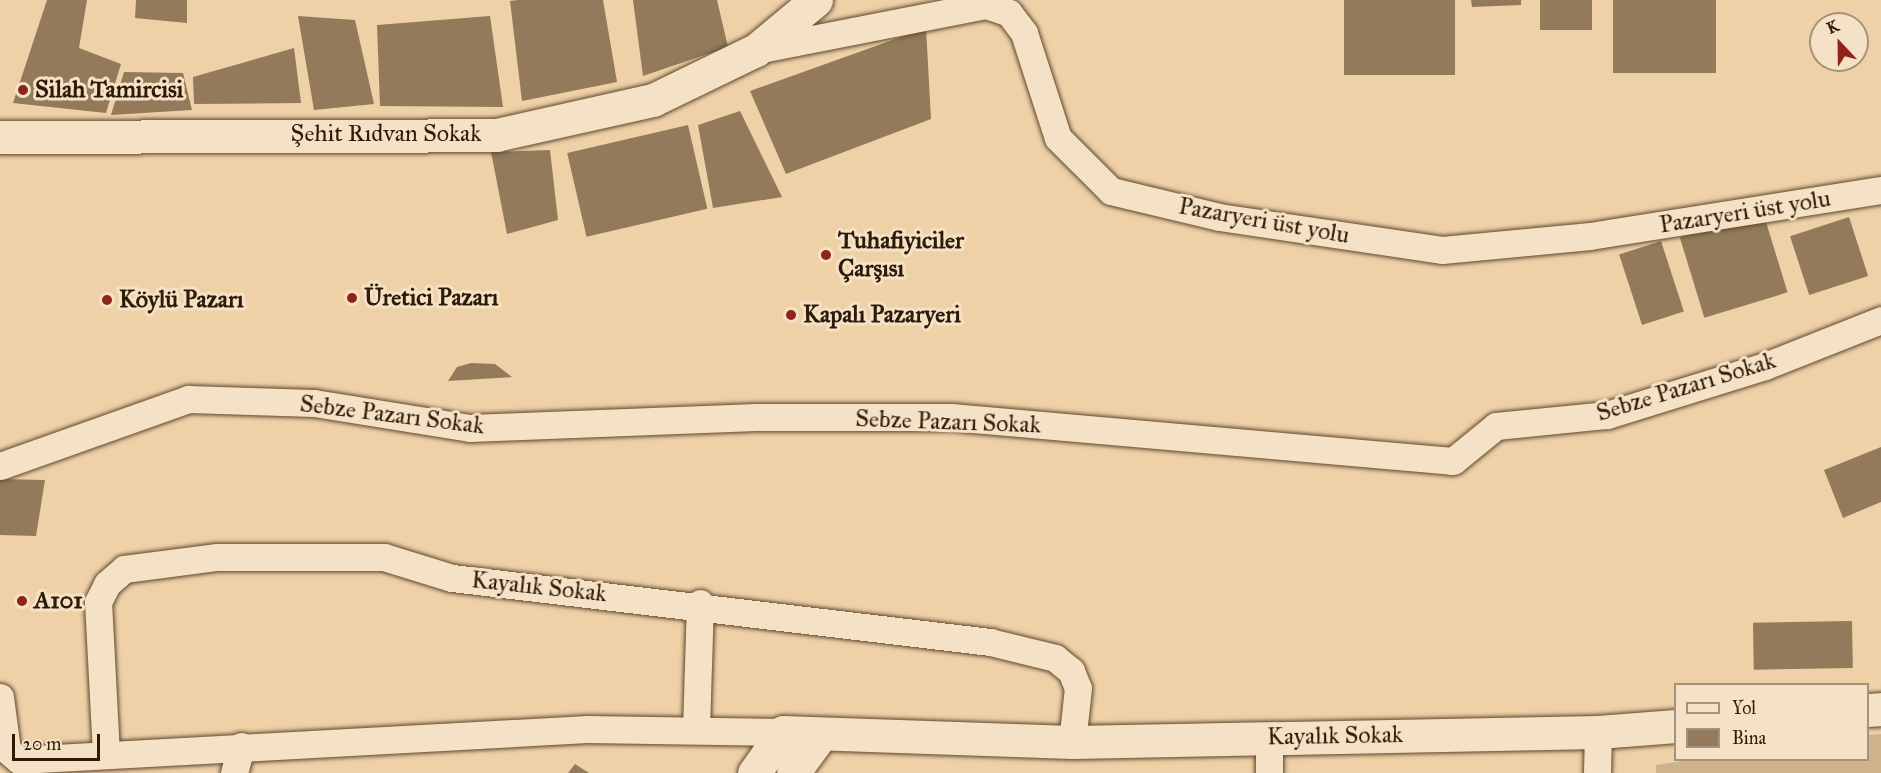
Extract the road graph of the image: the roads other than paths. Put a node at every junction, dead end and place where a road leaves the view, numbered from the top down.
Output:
1 (816, 0) edge
2 (756, 50) junction
3 (0, 136) edge
4 (1881, 190) edge
5 (1881, 320) edge
6 (0, 466) edge
7 (700, 603) junction
8 (0, 697) edge
9 (1674, 726) edge
10 (696, 729) junction
11 (783, 732) junction
12 (1598, 732) junction
13 (820, 736) junction
14 (1269, 736) junction
15 (1072, 742) junction
16 (241, 746) junction
17 (106, 754) junction
18 (151, 761) edge
19 (6, 764) edge
20 (60, 765) edge
21 (234, 773) edge
22 (754, 773) edge
23 (794, 773) edge
24 (1269, 773) edge
25 (1597, 773) edge

1 - 2 street, Şehit Rıdvan Sokak
2 - 3 street, Şehit Rıdvan Sokak
2 - 4 street, Pazaryeri üst yolu
5 - 6 street, Sebze Pazarı Sokak
7 - 10 street
7 - 15 street, Kayalık Sokak
7 - 17 street, Kayalık Sokak
8 - 19 street, Kayalık Sokak
9 - 12 street, Kayalık Sokak
10 - 11 street, Kayalık Sokak
10 - 16 street, Kayalık Sokak
11 - 13 street, Kayalık Sokak
11 - 22 street
12 - 14 street, Kayalık Sokak
12 - 25 street
13 - 15 street, Kayalık Sokak
13 - 23 street
14 - 15 street, Kayalık Sokak
14 - 24 street
16 - 18 street, Kayalık Sokak
16 - 21 street
17 - 18 street, Kayalık Sokak
17 - 20 street, Kayalık Sokak
19 - 20 street, Kayalık Sokak

